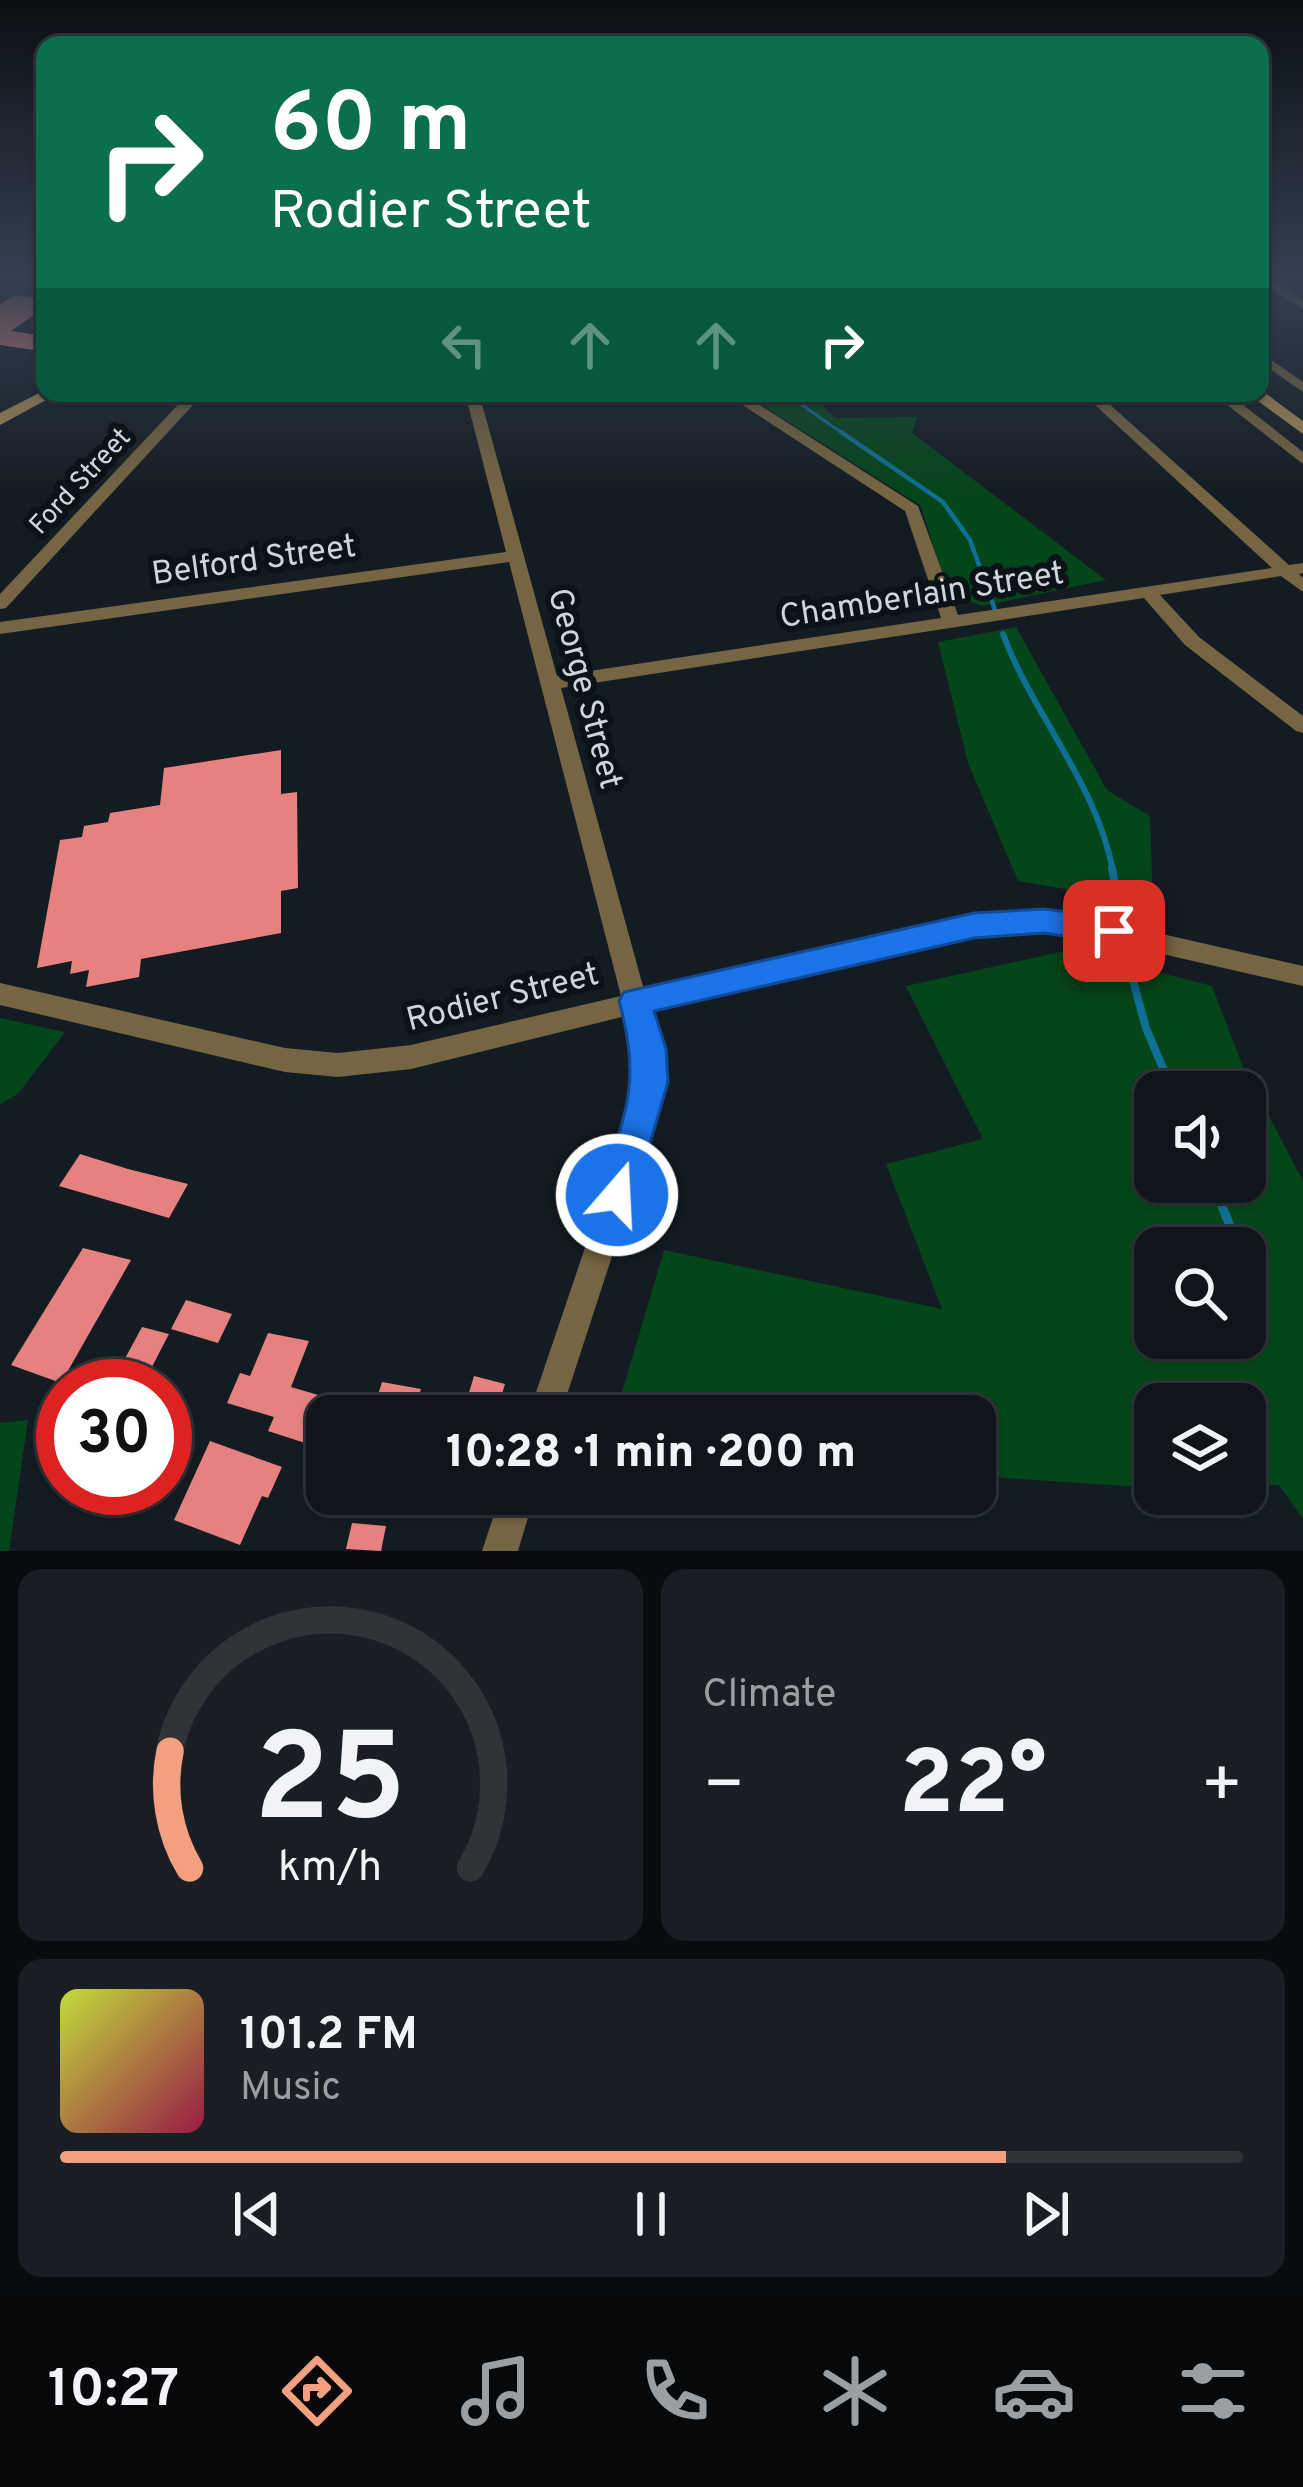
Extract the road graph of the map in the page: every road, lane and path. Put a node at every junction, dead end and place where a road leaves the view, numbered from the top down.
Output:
1 (1269, 363) edge
2 (1269, 388) edge
3 (1303, 388) edge
4 (36, 398) edge
5 (189, 402) edge
6 (474, 402) edge
7 (744, 402) edge
8 (1099, 402) edge
9 (1230, 402) edge
10 (1267, 402) edge
11 (1303, 413) edge
12 (0, 418) edge
13 (1303, 429) edge
14 (1303, 459) edge
15 (517, 556) junction
16 (1294, 569) edge
17 (1303, 586) edge
18 (1148, 592) junction
19 (0, 604) edge
20 (952, 624) junction
21 (0, 628) edge
22 (550, 683) junction
23 (1303, 726) edge
24 (1303, 976) edge
25 (0, 994) edge
26 (635, 1001) junction
27 (551, 1395) edge
28 (511, 1515) edge
29 (500, 1551) edge

1 - 3 street
2 - 11 main road
4 - 12 main road
5 - 19 street, Ford Street
6 - 15 street, George Street
7 - 20 street
8 - 16 street
9 - 14 street
10 - 13 main road
15 - 21 street, Belford Street
15 - 22 street, George Street
16 - 17 street
16 - 18 street, Chamberlain Street
18 - 20 street, Chamberlain Street
18 - 23 street
20 - 22 street, Chamberlain Street
22 - 26 street, George Street
24 - 26 street, Rodier Street
25 - 26 street, Rodier Street
26 - 27 street, George Street
28 - 29 street

